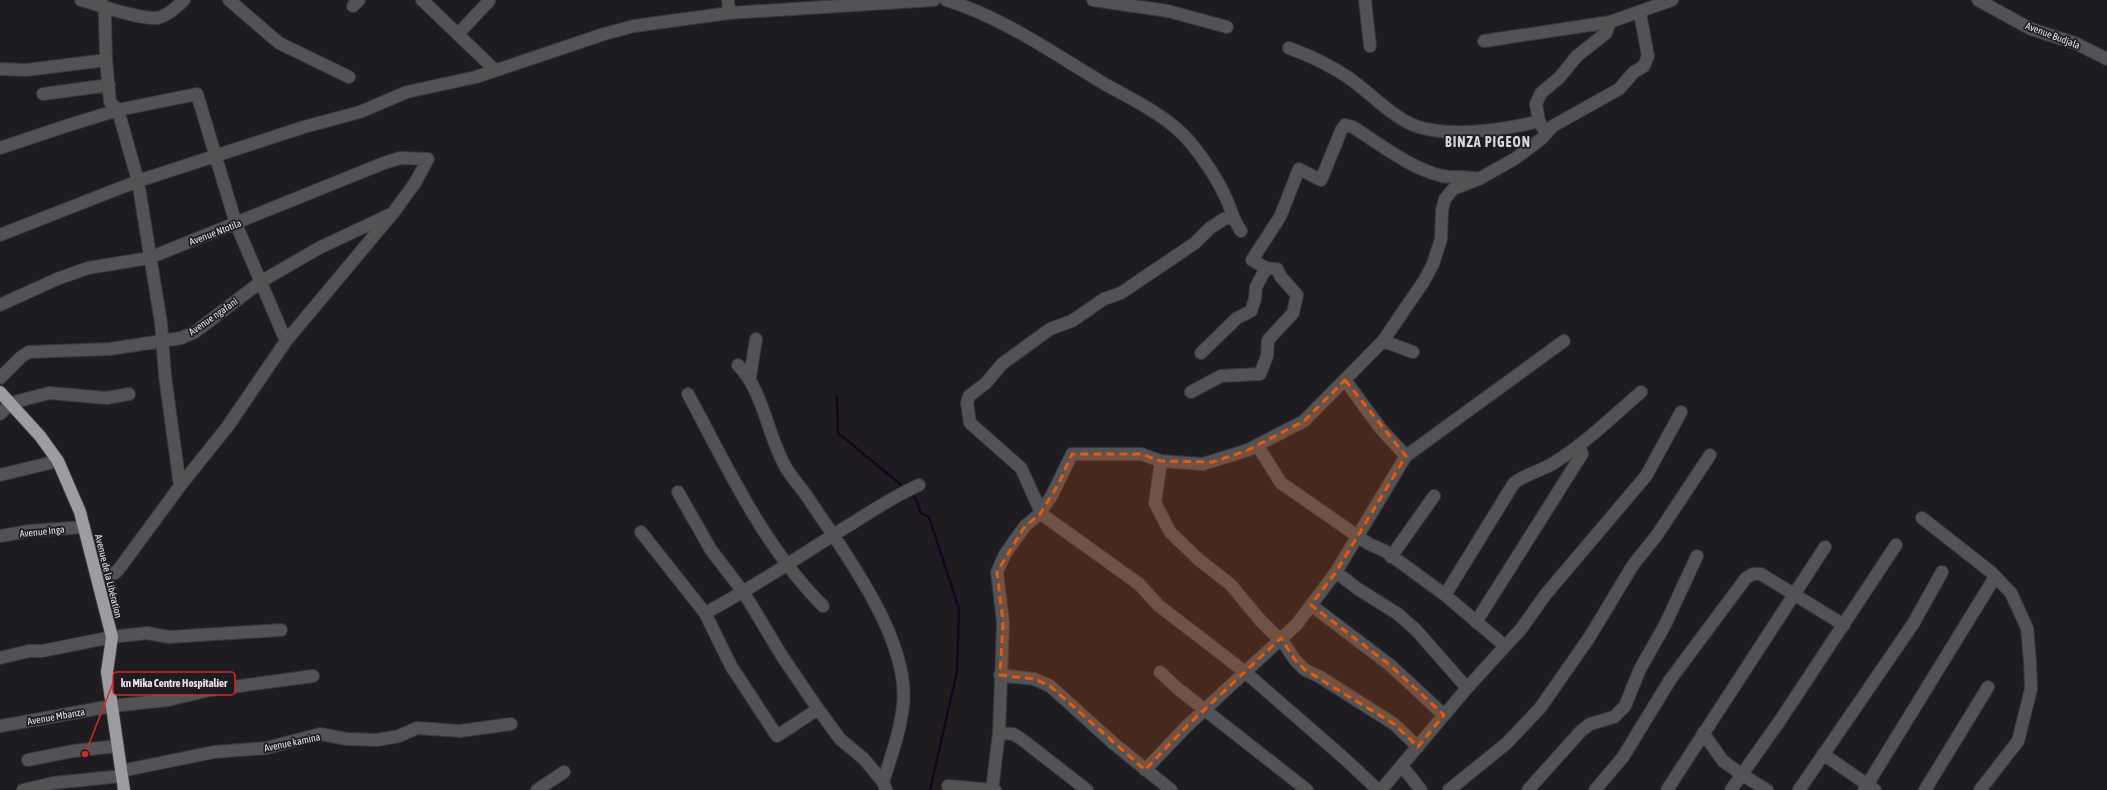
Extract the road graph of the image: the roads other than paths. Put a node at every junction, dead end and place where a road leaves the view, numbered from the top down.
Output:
1 (81, 0) edge
2 (184, 0) edge
3 (229, 0) edge
4 (422, 0) edge
5 (728, 0) edge
6 (934, 0) edge
7 (946, 0) edge
8 (1093, 0) edge
9 (1365, 0) edge
10 (1672, 0) edge
11 (1978, 0) edge
12 (489, 1) edge
13 (102, 3) edge
14 (729, 13) junction
15 (1640, 13) junction
16 (1610, 22) junction
17 (1227, 27) dead end
18 (458, 34) junction
19 (1484, 41) dead end
20 (1370, 46) dead end
21 (1290, 48) dead end
22 (2107, 59) edge
23 (106, 60) junction
24 (0, 69) edge
25 (495, 70) junction
26 (348, 77) dead end
27 (109, 85) junction
28 (43, 94) dead end
29 (118, 110) junction
30 (1539, 121) junction
31 (1549, 130) junction
32 (0, 148) edge
33 (216, 156) junction
34 (1479, 179) junction
35 (138, 181) junction
36 (393, 213) junction
37 (1232, 218) junction
38 (236, 224) junction
39 (1241, 231) dead end
40 (0, 235) edge
41 (149, 258) junction
42 (1266, 268) junction
43 (262, 281) junction
44 (0, 305) edge
45 (756, 340) dead end
46 (286, 341) junction
47 (1383, 341) junction
48 (1564, 341) dead end
49 (163, 342) junction
50 (1413, 352) dead end
51 (1201, 353) dead end
52 (738, 365) dead end
53 (750, 377) junction
54 (0, 378) edge
55 (1345, 380) junction
56 (0, 392) edge
57 (1191, 392) dead end
58 (1641, 392) dead end
59 (129, 394) dead end
60 (688, 394) dead end
61 (11, 403) junction
62 (1681, 412) dead end
63 (0, 414) edge
64 (1257, 445) junction
65 (1579, 445) junction
66 (1710, 455) dead end
67 (1406, 456) junction
68 (58, 461) junction
69 (1161, 461) junction
70 (0, 475) edge
71 (919, 485) dead end
72 (180, 486) junction
73 (678, 492) dead end
74 (1434, 496) dead end
75 (1040, 511) junction
76 (1922, 518) dead end
77 (84, 527) junction
78 (641, 532) dead end
79 (832, 535) junction
80 (0, 536) edge
81 (1359, 536) junction
82 (1896, 545) dead end
83 (1825, 547) dead end
84 (1696, 556) dead end
85 (1392, 557) junction
86 (787, 565) junction
87 (1336, 572) junction
88 (1942, 572) dead end
89 (97, 576) junction
90 (1994, 577) junction
91 (744, 593) junction
92 (1793, 594) junction
93 (1445, 595) junction
94 (1311, 605) junction
95 (823, 606) dead end
96 (705, 613) junction
97 (1476, 622) junction
98 (1844, 625) junction
99 (281, 630) dead end
100 (112, 637) junction
101 (1280, 639) junction
102 (1505, 646) junction
103 (0, 658) edge
104 (1160, 672) dead end
105 (1245, 672) junction
106 (1000, 675) junction
107 (313, 676) dead end
108 (1988, 687) dead end
109 (1467, 688) junction
110 (112, 706) junction
111 (1205, 708) junction
112 (818, 709) junction
113 (1444, 715) junction
114 (511, 724) dead end
115 (0, 726) edge
116 (999, 733) junction
117 (1703, 733) junction
118 (117, 746) junction
119 (1418, 747) junction
120 (1823, 754) junction
121 (28, 760) dead end
122 (1402, 766) junction
123 (1145, 770) junction
124 (564, 772) dead end
125 (122, 774) junction
126 (1741, 774) junction
127 (884, 786) edge
128 (948, 786) dead end
129 (1869, 788) edge
130 (23, 790) edge
131 (124, 790) edge
132 (537, 790) edge
133 (993, 790) edge
134 (1087, 790) edge
135 (1171, 790) edge
136 (1307, 790) edge
137 (1378, 790) edge
138 (1381, 790) edge
139 (1421, 790) edge
140 (1450, 790) edge
141 (1528, 790) edge
142 (1595, 790) edge
143 (1666, 790) edge
144 (1731, 790) edge
145 (1767, 790) edge
146 (1799, 790) edge
147 (1925, 790) edge
148 (1980, 790) edge

1 - 13 street
2 - 13 street
3 - 26 street
4 - 18 street
5 - 14 street
6 - 14 street
7 - 37 street
8 - 17 street
9 - 20 street
10 - 15 street
11 - 22 street, Avenue Budjala
12 - 18 street
13 - 23 street
14 - 25 street
15 - 16 street
15 - 31 street
16 - 19 street
16 - 30 street
18 - 25 street
21 - 30 street
23 - 24 street
23 - 27 street
25 - 33 street
27 - 28 street
27 - 29 street
29 - 32 street
29 - 33 street
29 - 35 street
30 - 31 street
31 - 34 street
33 - 35 street
33 - 38 street
34 - 42 street
34 - 47 street
35 - 40 street
35 - 41 street
36 - 38 street, Avenue Ntotila
36 - 43 street, Avenue ngafani
36 - 46 street
37 - 39 street
37 - 75 street
38 - 41 street, Avenue Ntotila
38 - 43 street
41 - 44 street, Avenue Ntotila
41 - 49 street
42 - 51 street
42 - 57 street
43 - 46 street
43 - 49 street, Avenue ngafani
45 - 53 street
46 - 72 street
47 - 50 street
47 - 55 street
48 - 67 street
49 - 54 street, Avenue ngafani
49 - 72 street
52 - 53 street
53 - 79 street
55 - 64 street
55 - 67 street
56 - 61 highway, Avenue de la Libération
58 - 65 street
59 - 61 street
60 - 86 street
61 - 63 street
61 - 68 highway, Avenue de la Libération
62 - 102 street
64 - 69 street
64 - 81 street
65 - 93 street
65 - 97 street
66 - 140 street
67 - 81 street
68 - 70 street
68 - 77 highway, Avenue de la Libération
69 - 75 street
69 - 101 street
71 - 79 street
72 - 89 street
73 - 91 street
74 - 85 street
75 - 105 street
75 - 106 street
76 - 90 street
77 - 80 street, Avenue Inga
77 - 89 highway, Avenue de la Libération
78 - 96 street
79 - 86 street
79 - 127 street
81 - 85 street
81 - 87 street
82 - 98 street
83 - 92 street
84 - 141 street
85 - 93 street
86 - 91 street
86 - 95 street
87 - 94 street
87 - 109 street
88 - 120 street
89 - 100 highway, Avenue de la Libération
90 - 129 street
90 - 148 street
91 - 96 street
91 - 112 street
92 - 98 street
92 - 117 street
92 - 142 street
93 - 97 street
94 - 101 street
94 - 113 street
96 - 112 street
97 - 102 street
98 - 126 street
99 - 100 street
100 - 103 street
100 - 110 highway, Avenue de la Libération
101 - 105 street
101 - 119 street
102 - 109 street
104 - 111 street
105 - 111 street
105 - 137 street
106 - 116 street
106 - 123 street
107 - 110 street, Avenue Mbanza
108 - 147 street
109 - 113 street
110 - 115 street, Avenue Mbanza
110 - 118 highway, Avenue de la Libération
111 - 123 street
111 - 136 street
112 - 127 street
113 - 119 street
114 - 125 street, Avenue kamina
116 - 133 street
116 - 134 street
117 - 126 street
117 - 143 street
118 - 121 street
118 - 125 highway, Avenue de la Libération
119 - 122 street
120 - 129 street
120 - 146 street
122 - 138 street
122 - 139 street
123 - 135 street
124 - 132 street
125 - 130 street, Avenue kamina
125 - 131 highway, Avenue de la Libération
126 - 144 street
126 - 145 street
128 - 133 street

